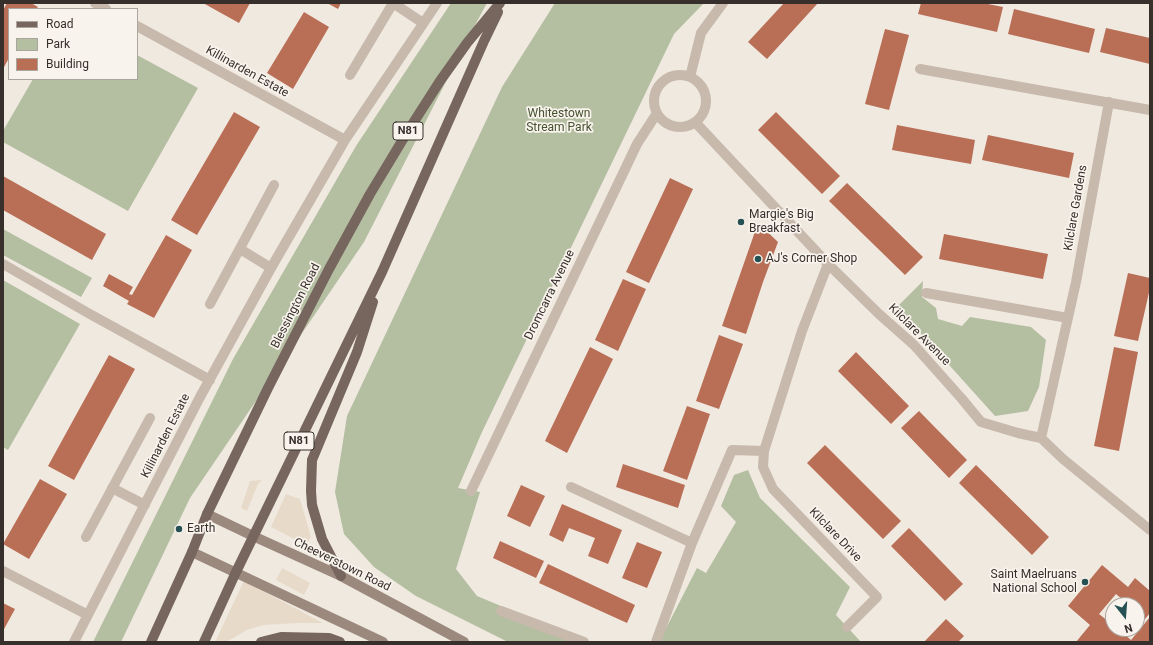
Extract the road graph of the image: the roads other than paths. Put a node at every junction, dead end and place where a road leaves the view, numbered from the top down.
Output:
1 (95, 3) edge
2 (393, 3) edge
3 (437, 3) edge
4 (501, 3) edge
5 (723, 3) edge
6 (104, 8) edge
7 (423, 23) junction
8 (138, 27) edge
9 (920, 69) dead end
10 (350, 75) dead end
11 (690, 77) junction
12 (1109, 102) junction
13 (1150, 110) edge
14 (657, 113) junction
15 (695, 122) junction
16 (345, 140) junction
17 (274, 186) dead end
18 (240, 249) junction
19 (3, 264) edge
20 (828, 264) junction
21 (271, 268) junction
22 (382, 272) junction
23 (926, 293) dead end
24 (210, 304) dead end
25 (1068, 318) junction
26 (210, 380) junction
27 (150, 418) dead end
28 (1041, 438) junction
29 (764, 451) junction
30 (571, 487) dead end
31 (112, 488) junction
32 (471, 491) dead end
33 (145, 505) junction
34 (207, 514) junction
35 (1150, 530) edge
36 (253, 536) junction
37 (86, 537) dead end
38 (692, 543) junction
39 (192, 552) junction
40 (3, 571) edge
41 (236, 572) junction
42 (341, 576) junction
43 (500, 611) dead end
44 (88, 615) junction
45 (847, 627) dead end
46 (74, 642) edge
47 (151, 642) edge
48 (204, 642) edge
49 (261, 642) edge
50 (340, 642) edge
51 (383, 642) edge
52 (464, 642) edge
53 (584, 642) edge
54 (656, 642) edge

1 - 6 street
2 - 7 street
2 - 10 street
3 - 7 street, Killinarden Estate
4 - 22 main road, Blessington Road / N81
4 - 34 main road, Blessington Road / N81
5 - 11 street
7 - 16 street, Killinarden Estate
8 - 16 street, Killinarden Estate
9 - 12 street
11 - 14 street
11 - 15 street
12 - 13 street
12 - 25 street, Kilclare Gardens
14 - 15 street
14 - 32 street, Dromcarra Avenue
15 - 20 street, Kilclare Avenue
16 - 21 street, Killinarden Estate
17 - 18 street
18 - 21 street
18 - 24 street
19 - 26 street
20 - 28 street, Kilclare Avenue
20 - 29 street, Kilclare Drive
21 - 26 street, Killinarden Estate
22 - 36 main road, Blessington Road / N81
22 - 42 main road
23 - 25 street
25 - 28 street, Kilclare Gardens
26 - 33 street, Killinarden Estate
27 - 31 street, Killinarden Estate
28 - 35 street
29 - 38 street
29 - 45 street, Kilclare Drive
30 - 38 street
31 - 33 street
31 - 37 street, Killinarden Estate
33 - 44 street, Killinarden Estate
34 - 36 main road, Cheeverstown Road
34 - 39 main road, Blessington Road / N81
36 - 41 main road, Blessington Road / N81
36 - 42 main road, Cheeverstown Road
38 - 54 street
39 - 41 main road
39 - 47 main road, Blessington Road / N81
40 - 44 street
41 - 48 main road, Blessington Road / N81
41 - 51 main road
42 - 52 main road, Cheeverstown Road
43 - 53 street
44 - 46 street, Killinarden Estate
49 - 50 main road

